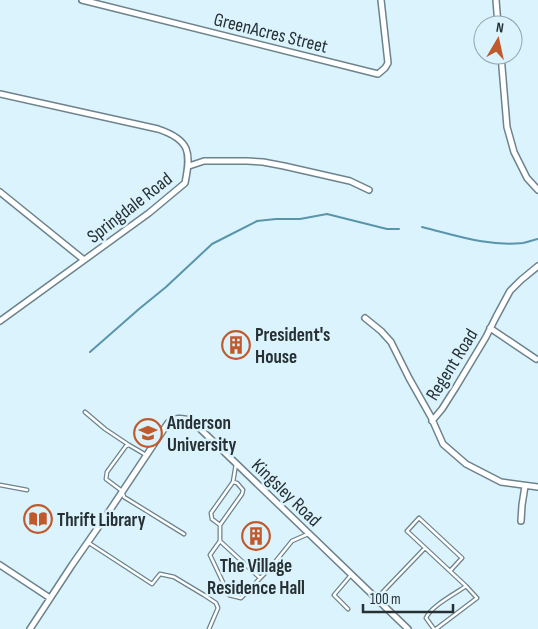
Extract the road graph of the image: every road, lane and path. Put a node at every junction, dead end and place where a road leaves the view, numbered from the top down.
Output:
1 (82, 0) edge
2 (381, 0) edge
3 (496, 0) edge
4 (497, 15) edge
5 (502, 65) edge
6 (0, 94) edge
7 (189, 166) junction
8 (368, 190) dead end
9 (538, 190) edge
10 (0, 192) edge
11 (84, 260) junction
12 (538, 266) edge
13 (365, 318) dead end
14 (0, 321) edge
15 (490, 328) junction
16 (536, 359) dead end
17 (85, 412) dead end
18 (432, 420) junction
19 (130, 445) junction
20 (146, 455) junction
21 (236, 464) junction
22 (233, 482) junction
23 (0, 485) edge
24 (525, 486) junction
25 (538, 486) edge
26 (27, 490) dead end
27 (122, 491) junction
28 (521, 521) dead end
29 (220, 525) junction
30 (184, 534) dead end
31 (308, 534) junction
32 (220, 541) junction
33 (88, 542) junction
34 (425, 548) junction
35 (0, 565) edge
36 (450, 571) junction
37 (351, 575) junction
38 (260, 578) junction
39 (466, 586) junction
40 (50, 598) junction
41 (376, 599) junction
42 (348, 609) dead end
43 (30, 629) edge
44 (209, 629) edge
45 (408, 629) edge
46 (435, 629) edge

1 - 2 street, GreenAcres Street
3 - 4 street
5 - 9 street
6 - 7 street, Springdale Road
7 - 8 street
7 - 11 street, Springdale Road
10 - 11 street
11 - 14 street, Springdale Road
12 - 15 street, Regent Road
13 - 18 street
15 - 16 street
15 - 18 street, Regent Road
17 - 19 lane
18 - 24 street, Regent Road
19 - 20 lane
19 - 27 lane
20 - 21 street, Kingsley Road
20 - 27 street, Kingsley Road
21 - 22 lane
21 - 31 street, Kingsley Road
22 - 29 lane
22 - 29 lane
23 - 26 lane
24 - 25 street, Regent Road
24 - 28 street
27 - 30 lane
27 - 33 street, Kingsley Road
29 - 32 lane
31 - 37 street, Kingsley Road
31 - 38 lane
32 - 38 lane
32 - 38 lane
33 - 40 street, Kingsley Road
33 - 44 lane
34 - 36 lane
34 - 36 lane
34 - 41 lane
35 - 40 street
36 - 39 lane
37 - 41 street, Kingsley Road
37 - 42 lane
39 - 46 lane
39 - 46 lane
40 - 43 street, Kingsley Road
41 - 45 street, Kingsley Road

